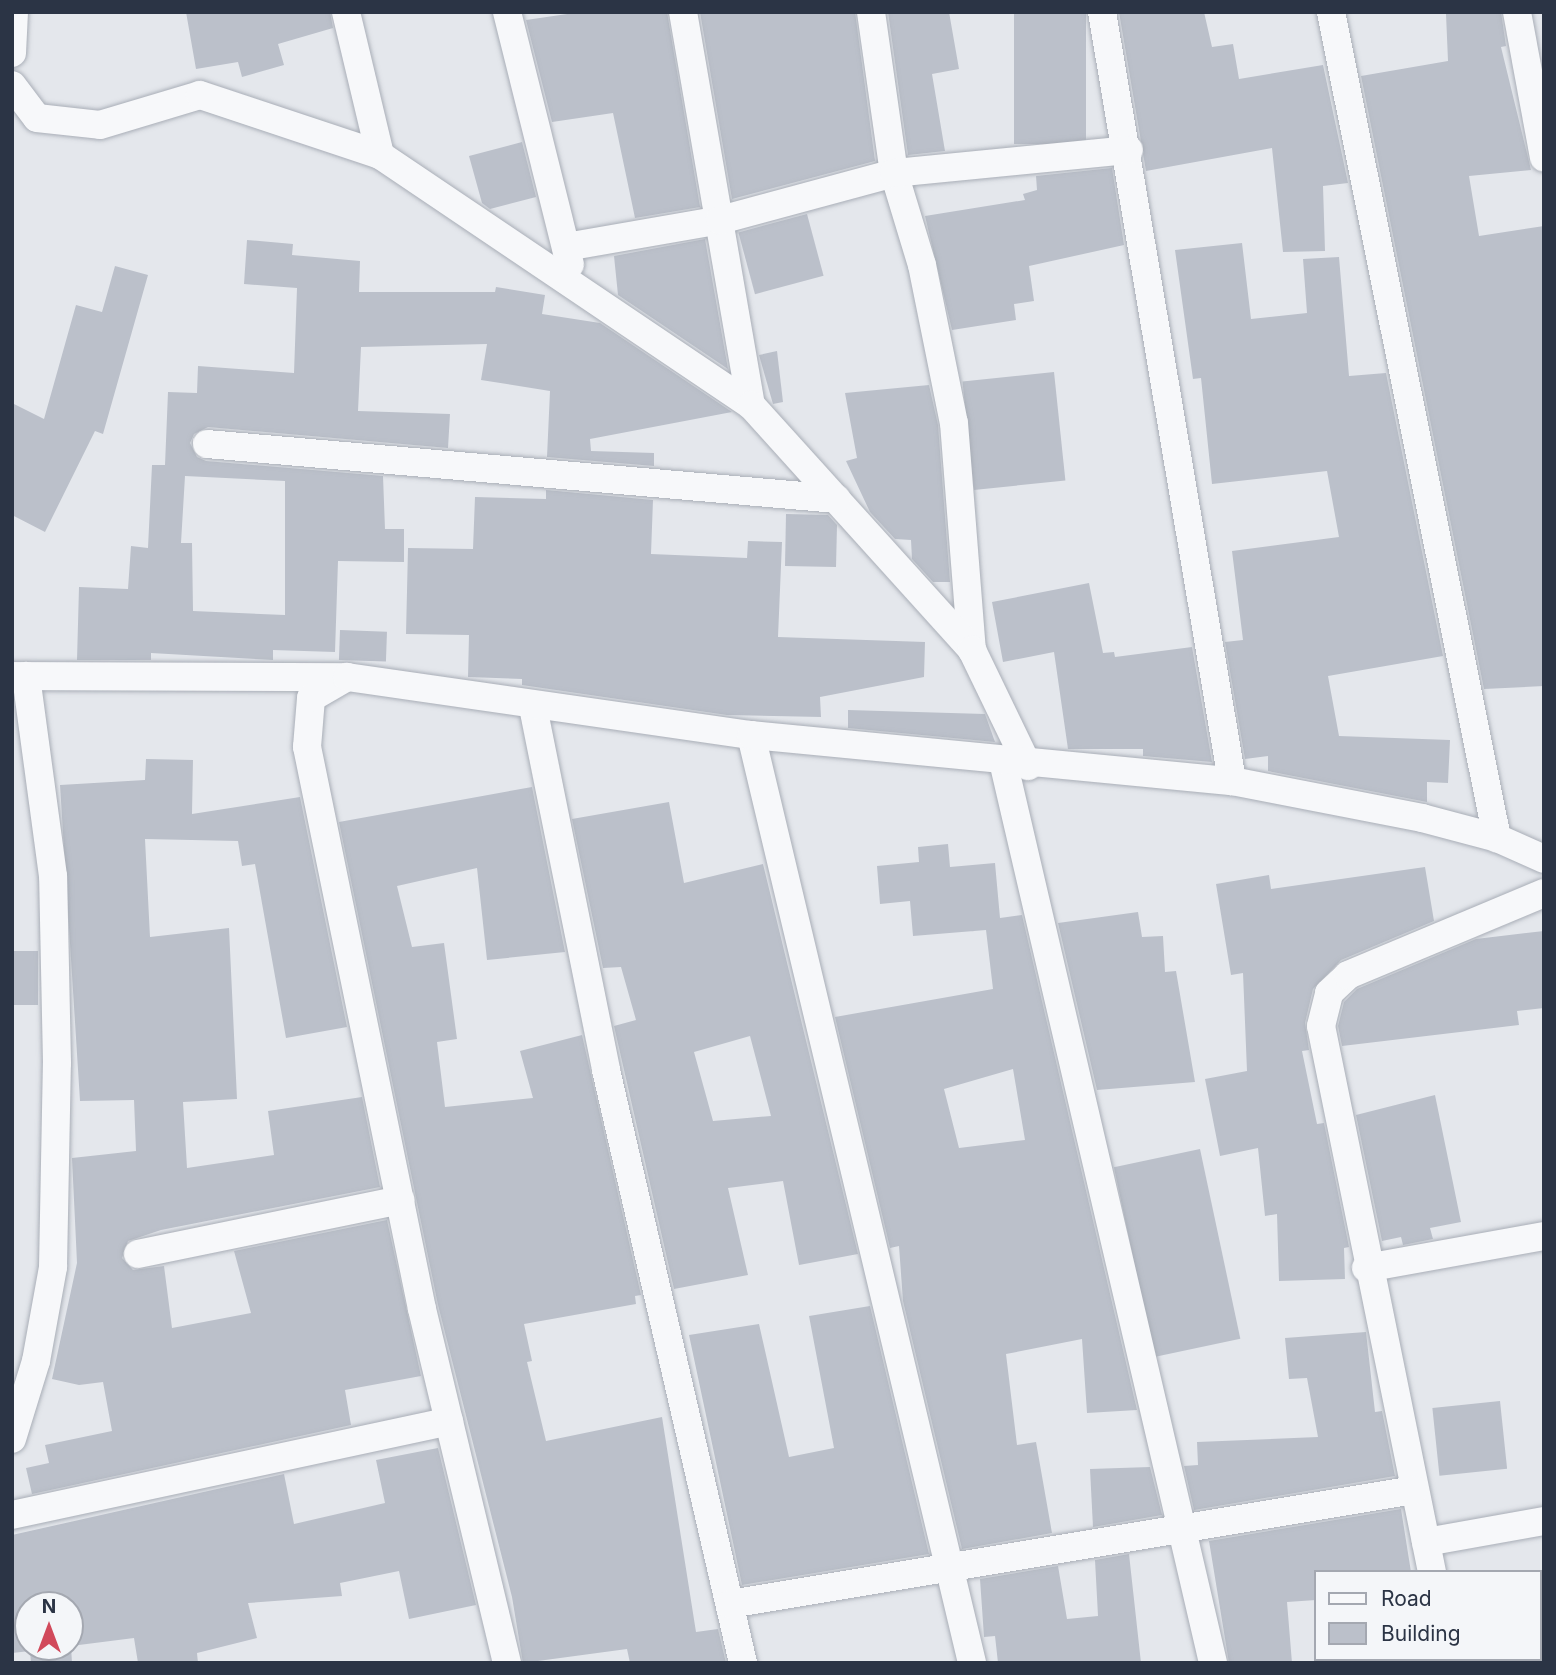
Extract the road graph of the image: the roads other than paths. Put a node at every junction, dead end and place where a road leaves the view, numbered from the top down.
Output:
1 (14, 12) edge
2 (346, 12) edge
3 (507, 12) edge
4 (683, 12) edge
5 (871, 12) edge
6 (1102, 12) edge
7 (1331, 12) edge
8 (1517, 12) edge
9 (1534, 47) edge
10 (12, 54) edge
11 (12, 85) edge
12 (1129, 150) junction
13 (380, 155) junction
14 (1544, 158) edge
15 (894, 173) junction
16 (720, 220) junction
17 (566, 247) junction
18 (575, 287) junction
19 (751, 405) junction
20 (207, 444) dead end
21 (838, 499) junction
22 (972, 650) junction
23 (19, 676) edge
24 (347, 677) junction
25 (533, 706) junction
26 (751, 736) junction
27 (1016, 764) junction
28 (1232, 780) junction
29 (1497, 838) junction
30 (1544, 859) edge
31 (1544, 893) edge
32 (400, 1200) junction
33 (1544, 1236) edge
34 (138, 1254) dead end
35 (1367, 1268) junction
36 (449, 1421) junction
37 (12, 1439) edge
38 (1414, 1490) junction
39 (12, 1515) edge
40 (1544, 1521) edge
41 (1182, 1524) junction
42 (1426, 1542) junction
43 (951, 1566) junction
44 (1432, 1570) edge
45 (730, 1604) junction
46 (507, 1663) edge
47 (743, 1663) edge
48 (972, 1663) edge
49 (1213, 1663) edge

1 - 10 street
2 - 13 street
3 - 17 street
4 - 16 street
5 - 15 street
6 - 12 street
7 - 29 street
8 - 9 street
9 - 14 street
11 - 13 street
12 - 15 street
12 - 28 street
13 - 18 street
15 - 16 street
15 - 22 street
16 - 17 street
16 - 19 street
17 - 18 street
18 - 19 street
19 - 21 street
20 - 21 street
21 - 22 street
22 - 27 street
23 - 24 street
23 - 37 street
24 - 25 street
24 - 32 street
25 - 26 street
25 - 45 street
26 - 27 street
26 - 43 street
27 - 28 street
27 - 41 street
28 - 29 street
29 - 30 street
31 - 35 street
32 - 34 street
32 - 36 street
33 - 35 street
35 - 38 street
36 - 39 street
36 - 46 street
38 - 41 street
38 - 42 street
40 - 42 street
41 - 43 street
41 - 49 street
42 - 44 street
43 - 45 street
43 - 48 street
45 - 47 street

